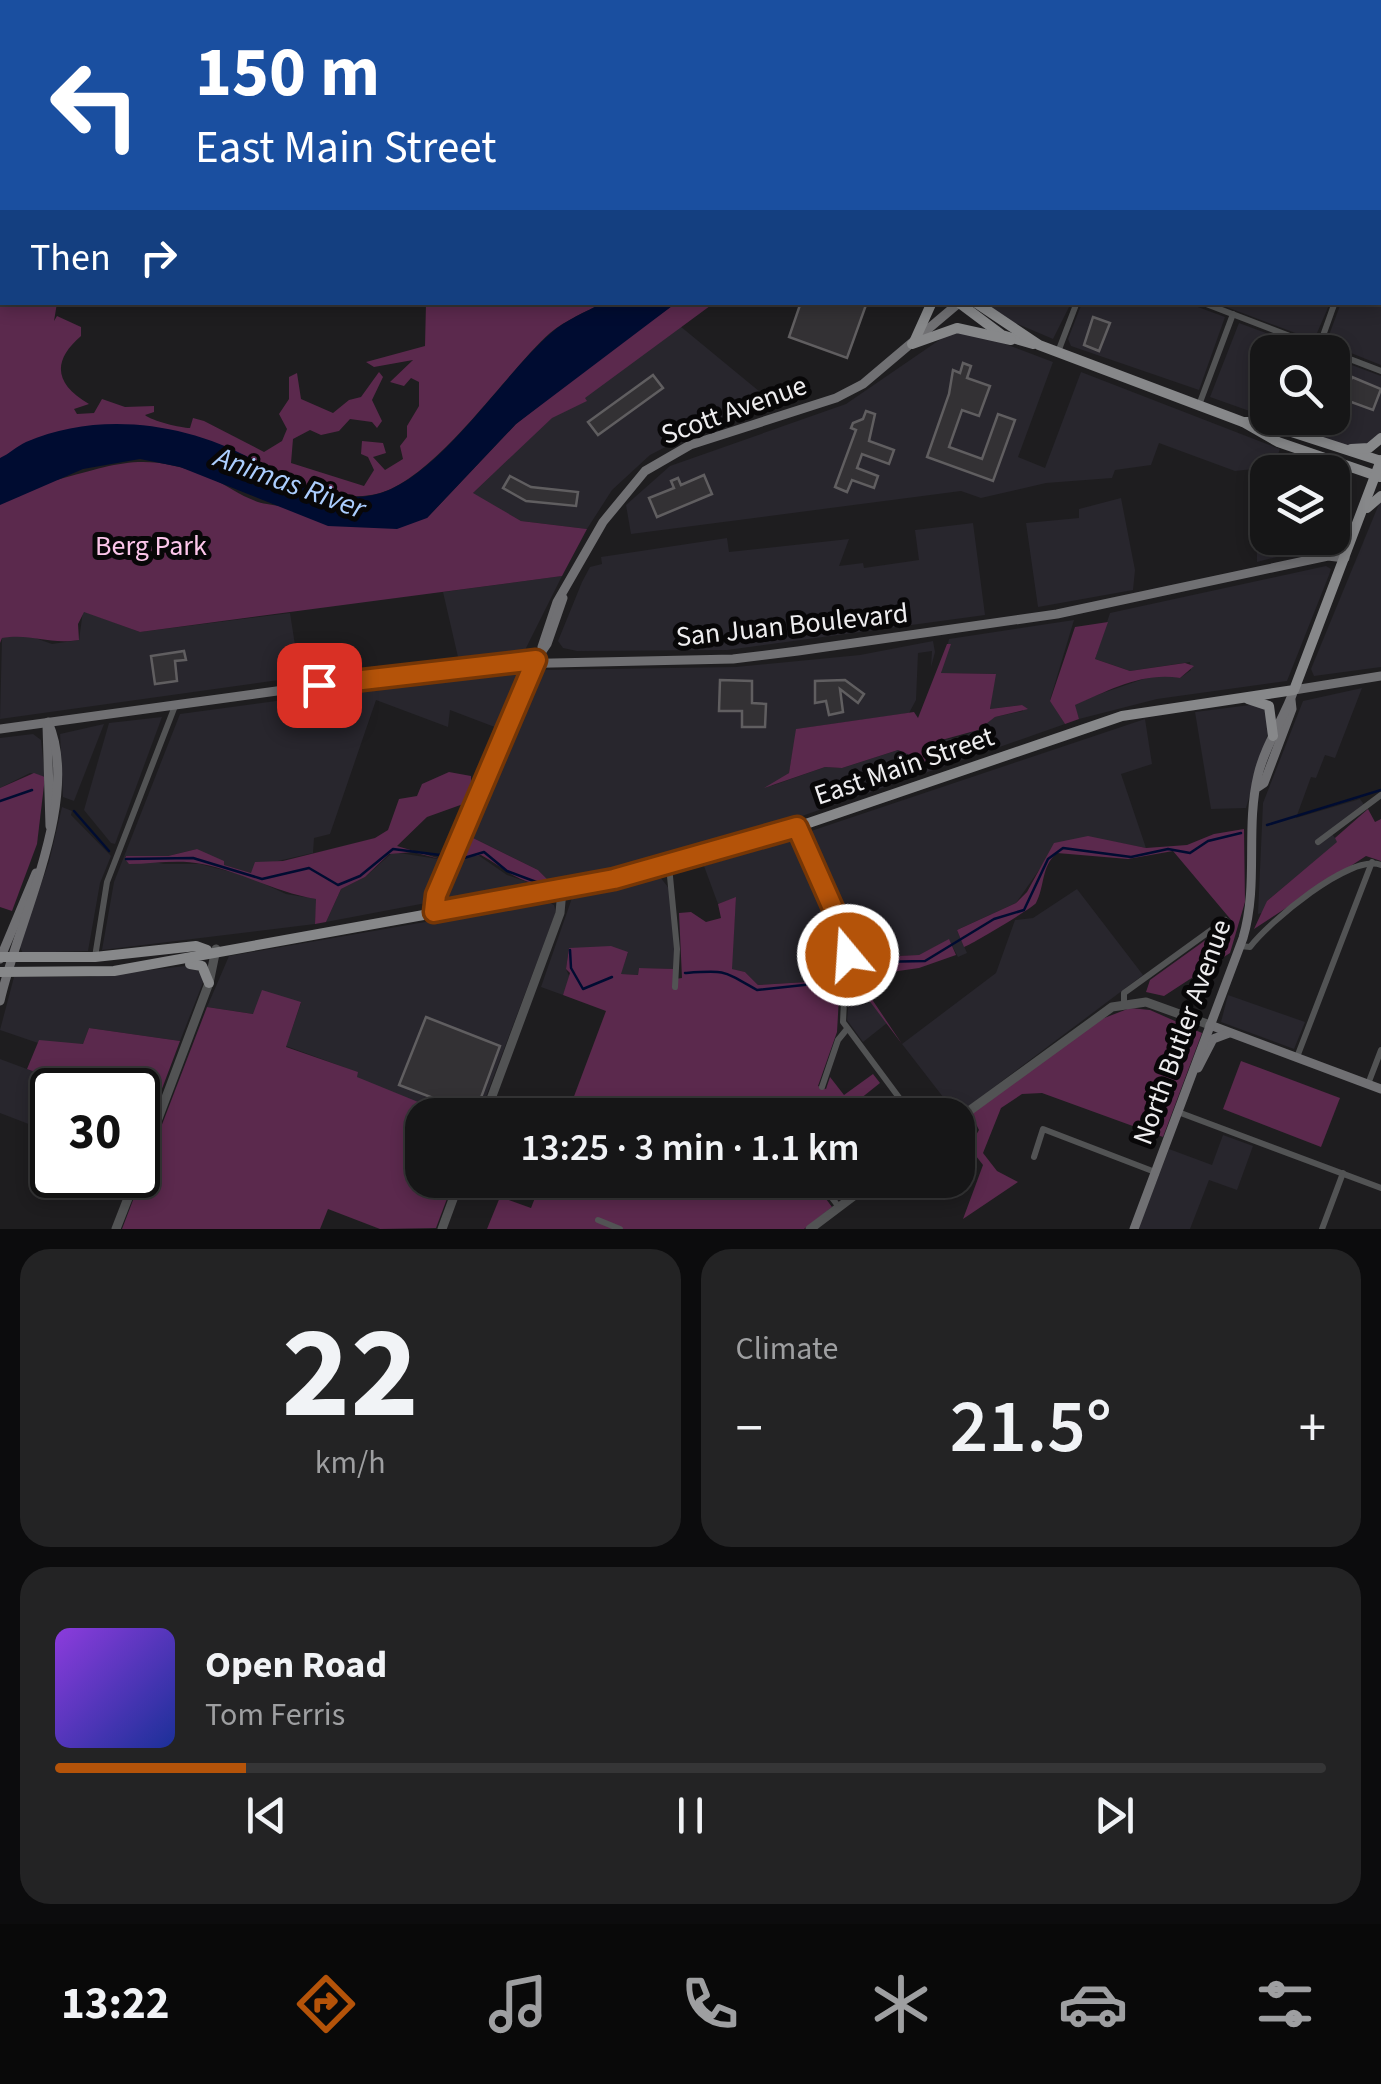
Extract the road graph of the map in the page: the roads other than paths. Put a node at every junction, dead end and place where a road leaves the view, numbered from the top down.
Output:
1 (931, 305) edge
2 (957, 305) edge
3 (962, 305) edge
4 (979, 305) edge
5 (1075, 305) edge
6 (1209, 305) edge
7 (1335, 305) edge
8 (1233, 314) junction
9 (1288, 335) edge
10 (1324, 335) edge
11 (1011, 340) junction
12 (912, 344) junction
13 (1039, 345) junction
14 (1058, 352) junction
15 (1350, 359) edge
16 (1381, 371) edge
17 (1198, 405) junction
18 (1244, 422) junction
19 (1381, 438) edge
20 (1325, 446) junction
21 (1381, 461) edge
22 (1378, 476) edge
23 (1381, 496) edge
24 (1362, 512) junction
25 (1345, 558) junction
26 (536, 660) junction
27 (1381, 676) edge
28 (1292, 695) junction
29 (1237, 698) junction
30 (176, 704) junction
31 (48, 722) junction
32 (0, 729) edge
33 (1273, 736) junction
34 (1258, 788) junction
35 (1381, 794) edge
36 (797, 827) junction
37 (1318, 842) dead end
38 (1372, 862) junction
39 (1381, 865) edge
40 (668, 866) junction
41 (562, 890) junction
42 (434, 912) junction
43 (1225, 920) dead end
44 (1240, 946) junction
45 (212, 950) junction
46 (2, 957) edge
47 (96, 958) junction
48 (114, 971) junction
49 (3, 972) edge
50 (97, 972) junction
51 (208, 983) junction
52 (1135, 986) junction
53 (675, 987) dead end
54 (0, 1001) edge
55 (1129, 1003) junction
56 (1210, 1025) junction
57 (847, 1029) junction
58 (1230, 1032) junction
59 (1381, 1050) edge
60 (1297, 1057) junction
61 (1193, 1074) junction
62 (1368, 1084) junction
63 (822, 1087) dead end
64 (1381, 1089) edge
65 (491, 1098) edge
66 (899, 1098) edge
67 (975, 1106) edge
68 (160, 1112) edge
69 (1178, 1112) junction
70 (1034, 1157) dead end
71 (1154, 1172) junction
72 (1343, 1174) junction
73 (1381, 1188) edge
74 (128, 1198) edge
75 (453, 1198) edge
76 (831, 1198) edge
77 (852, 1198) edge
78 (838, 1208) junction
79 (598, 1220) dead end
80 (116, 1229) edge
81 (442, 1229) edge
82 (620, 1229) edge
83 (810, 1229) edge
84 (1134, 1229) edge
85 (1322, 1229) edge

1 - 12 main road
2 - 12 main road, Scott Avenue
3 - 11 main road
4 - 13 main road
5 - 14 street
6 - 8 street
7 - 10 street
8 - 9 street
8 - 17 street
11 - 12 main road
11 - 13 main road
12 - 26 main road, Scott Avenue
13 - 14 main road
14 - 17 main road
15 - 16 street
17 - 18 main road
18 - 20 main road
18 - 22 main road
19 - 20 main road
20 - 21 main road
21 - 22 main road
22 - 24 main road
23 - 24 main road
24 - 25 main road
25 - 26 main road, San Juan Boulevard
25 - 28 main road
26 - 30 main road, San Juan Boulevard
26 - 42 main road, Scott Avenue
27 - 28 main road, East Main Street
28 - 29 main road, East Main Street
28 - 33 main road, North Butler Avenue
28 - 34 main road, North Butler Avenue
29 - 33 main road
29 - 36 main road, East Main Street
30 - 31 main road, San Juan Boulevard
30 - 47 street
31 - 32 main road, San Juan Boulevard
31 - 46 main road
33 - 34 main road, North Butler Avenue
34 - 44 main road, North Butler Avenue
35 - 37 street
36 - 40 main road, East Main Street
36 - 57 street
38 - 39 street
38 - 44 street
38 - 60 street
40 - 41 main road, East Main Street
40 - 53 street
41 - 42 main road, East Main Street
41 - 65 street
42 - 45 main road, East Main Street
43 - 52 street
44 - 56 main road, North Butler Avenue
45 - 47 main road, East Main Street
45 - 48 main road, East Main Street
45 - 51 street
46 - 47 main road, East Main Street
46 - 49 main road
47 - 50 main road
48 - 50 main road, East Main Street
48 - 51 main road
49 - 50 main road, East Main Street
49 - 54 main road
51 - 68 street
52 - 55 street
52 - 55 street
55 - 56 street
55 - 67 street
56 - 58 main road
56 - 61 main road, North Butler Avenue
57 - 63 street
57 - 66 street
58 - 60 main road
58 - 61 main road
59 - 62 street
60 - 62 main road
61 - 69 main road, North Butler Avenue
62 - 64 main road
69 - 71 main road, North Butler Avenue
69 - 72 street
70 - 71 street
71 - 84 main road, North Butler Avenue
72 - 73 street
72 - 85 street
74 - 80 street
75 - 81 street
76 - 78 street
77 - 78 street
78 - 83 street
79 - 82 street

